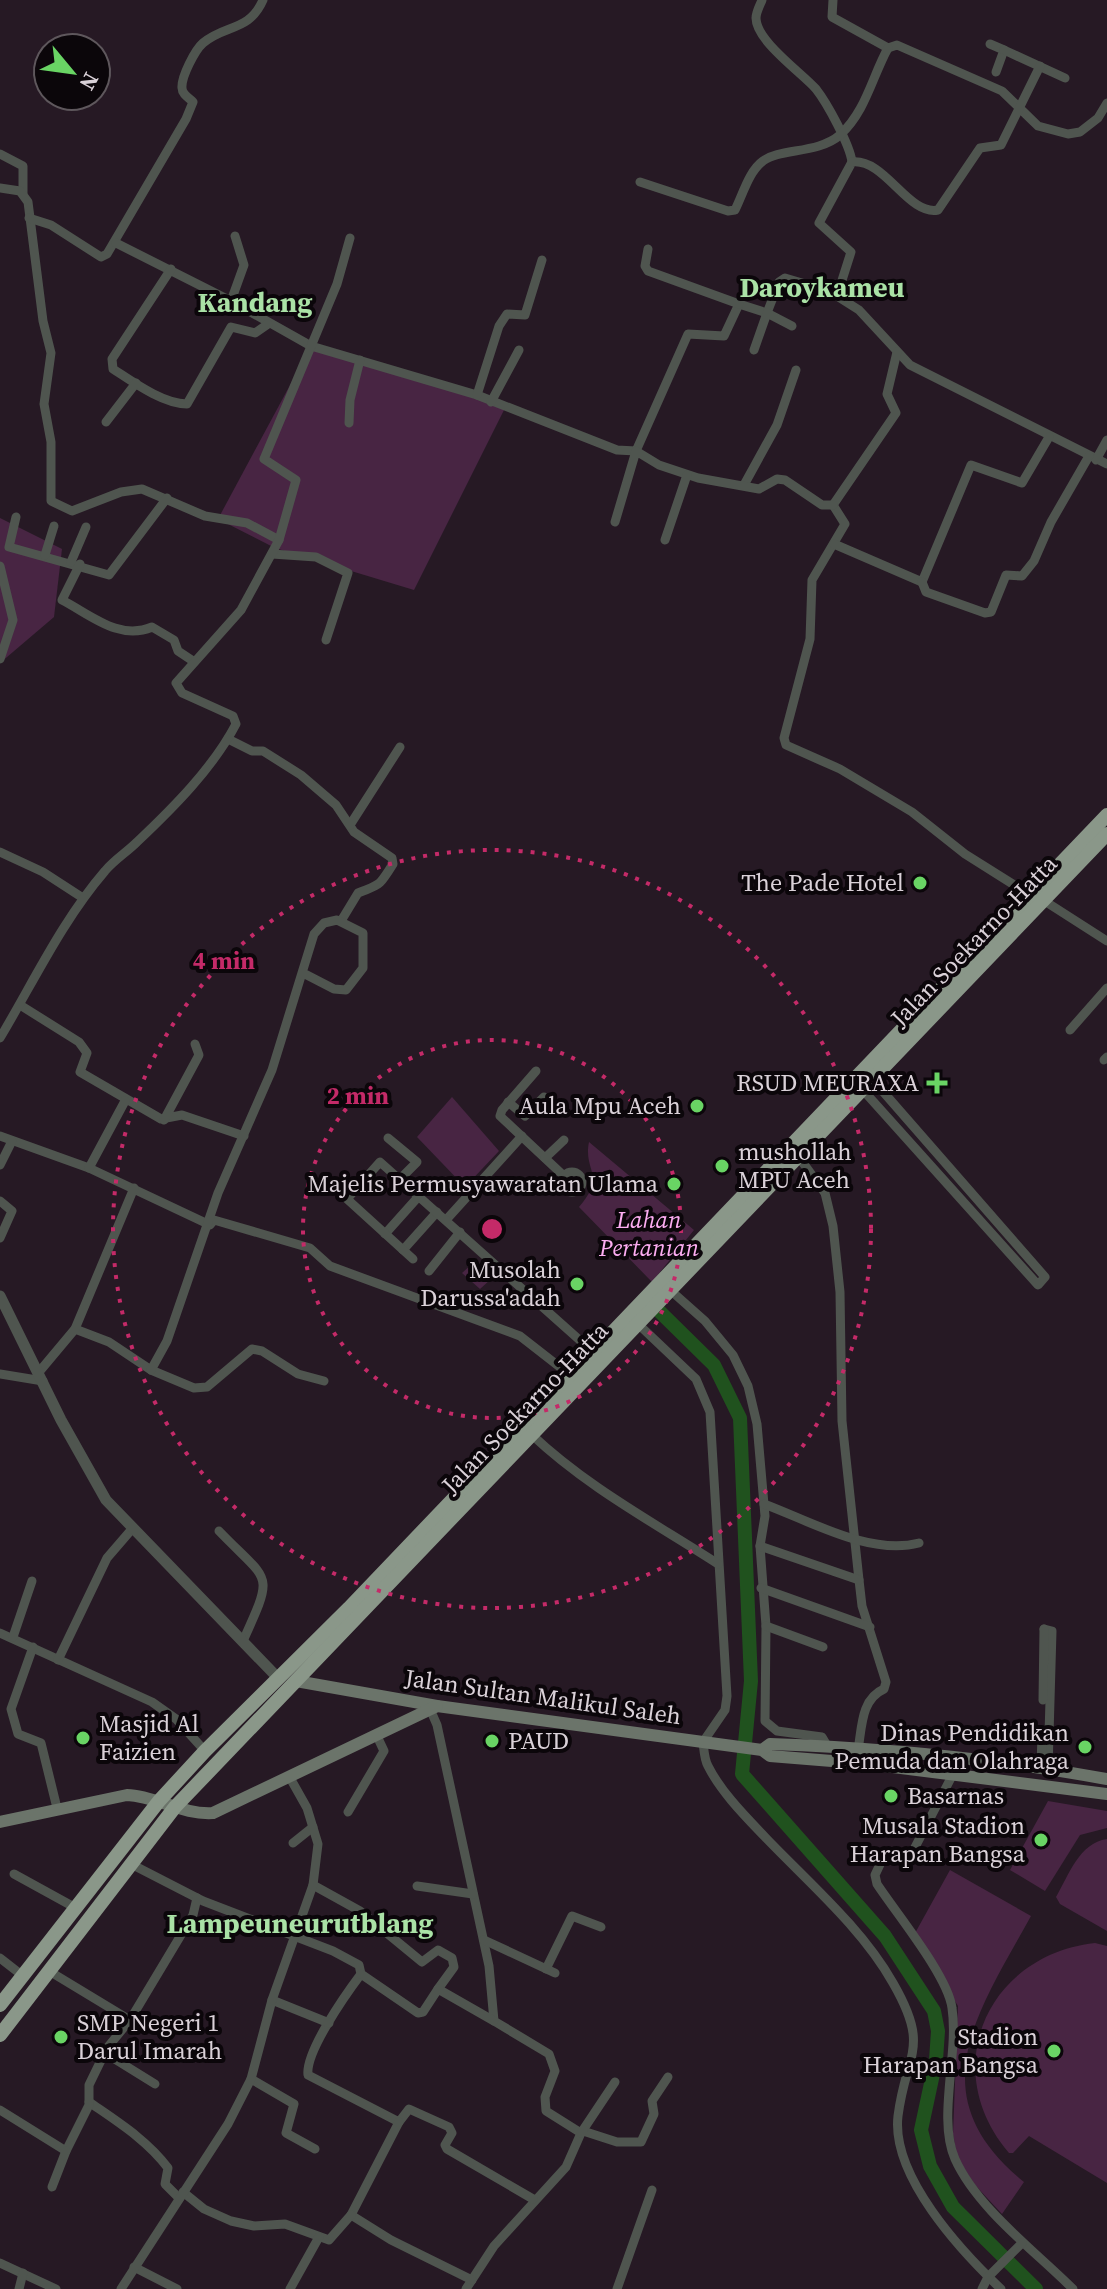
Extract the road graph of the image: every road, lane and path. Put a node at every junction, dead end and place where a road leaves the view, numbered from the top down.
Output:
1 (263, 0) edge
2 (762, 0) edge
3 (833, 0) edge
4 (990, 44) dead end
5 (888, 48) junction
6 (1004, 50) junction
7 (1040, 66) junction
8 (996, 72) dead end
9 (1065, 78) dead end
10 (1107, 103) edge
11 (1021, 106) junction
12 (841, 134) junction
13 (0, 154) edge
14 (852, 162) junction
15 (640, 182) dead end
16 (0, 188) edge
17 (23, 193) junction
18 (29, 218) junction
19 (235, 236) dead end
20 (350, 238) dead end
21 (116, 243) junction
22 (648, 249) dead end
23 (542, 260) dead end
24 (171, 269) junction
25 (837, 296) junction
26 (231, 301) junction
27 (739, 304) junction
28 (767, 313) junction
29 (268, 324) junction
30 (792, 326) dead end
31 (311, 346) junction
32 (519, 350) dead end
33 (754, 350) dead end
34 (897, 352) junction
35 (360, 360) junction
36 (796, 370) dead end
37 (136, 383) junction
38 (477, 395) junction
39 (491, 402) junction
40 (106, 422) dead end
41 (349, 423) dead end
42 (1049, 437) junction
43 (1107, 440) edge
44 (636, 451) junction
45 (1092, 458) junction
46 (1107, 464) edge
47 (687, 475) junction
48 (744, 485) junction
49 (167, 498) junction
50 (833, 505) junction
51 (16, 517) dead end
52 (615, 522) dead end
53 (54, 526) dead end
54 (86, 527) dead end
55 (279, 540) junction
56 (665, 540) dead end
57 (834, 544) junction
58 (4, 546) edge
59 (272, 554) junction
60 (45, 555) junction
61 (76, 563) junction
62 (0, 566) edge
63 (922, 582) junction
64 (326, 640) dead end
65 (0, 659) edge
66 (193, 661) junction
67 (228, 739) junction
68 (400, 747) dead end
69 (1107, 815) edge
70 (350, 825) junction
71 (1107, 834) edge
72 (0, 852) edge
73 (83, 898) junction
74 (1037, 898) junction
75 (341, 921) junction
76 (1107, 941) edge
77 (303, 973) junction
78 (1107, 988) edge
79 (20, 1005) junction
80 (1070, 1030) dead end
81 (0, 1038) edge
82 (195, 1044) dead end
83 (536, 1071) dead end
84 (867, 1084) junction
85 (544, 1097) dead end
86 (125, 1101) junction
87 (508, 1102) junction
88 (164, 1120) junction
89 (0, 1136) edge
90 (244, 1136) junction
91 (522, 1136) junction
92 (388, 1138) dead end
93 (564, 1140) dead end
94 (12, 1141) junction
95 (545, 1158) junction
96 (789, 1160) junction
97 (0, 1165) edge
98 (89, 1168) junction
99 (564, 1176) dead end
100 (400, 1179) junction
101 (134, 1188) junction
102 (419, 1196) junction
103 (0, 1201) edge
104 (437, 1212) junction
105 (446, 1220) junction
106 (210, 1225) junction
107 (460, 1232) junction
108 (385, 1234) junction
109 (0, 1238) edge
110 (403, 1250) junction
111 (413, 1259) dead end
112 (429, 1271) dead end
113 (669, 1289) junction
114 (0, 1296) edge
115 (637, 1323) junction
116 (75, 1329) junction
117 (593, 1352) junction
118 (151, 1370) junction
119 (566, 1372) junction
120 (0, 1374) edge
121 (41, 1376) junction
122 (324, 1381) dead end
123 (531, 1434) junction
124 (764, 1504) junction
125 (132, 1529) junction
126 (219, 1531) dead end
127 (856, 1538) junction
128 (919, 1543) dead end
129 (760, 1546) junction
130 (718, 1564) junction
131 (859, 1580) junction
132 (32, 1581) dead end
133 (761, 1588) junction
134 (373, 1591) junction
135 (766, 1626) junction
136 (870, 1627) junction
137 (0, 1633) edge
138 (13, 1637) junction
139 (243, 1641) junction
140 (33, 1647) junction
141 (823, 1647) dead end
142 (58, 1660) junction
143 (277, 1677) junction
144 (296, 1681) junction
145 (433, 1708) junction
146 (376, 1734) junction
147 (703, 1742) junction
148 (828, 1747) junction
149 (760, 1750) junction
150 (858, 1750) junction
151 (205, 1751) junction
152 (979, 1763) junction
153 (1045, 1768) junction
154 (289, 1776) junction
155 (952, 1776) junction
156 (978, 1779) junction
157 (1107, 1779) edge
158 (1107, 1794) edge
159 (159, 1801) junction
160 (175, 1807) junction
161 (57, 1808) junction
162 (348, 1812) dead end
163 (0, 1822) edge
164 (313, 1827) junction
165 (293, 1843) dead end
166 (131, 1864) junction
167 (14, 1874) dead end
168 (313, 1885) junction
169 (417, 1886) dead end
170 (473, 1894) junction
171 (197, 1898) junction
172 (74, 1907) junction
173 (601, 1927) dead end
174 (294, 1936) junction
175 (484, 1940) junction
176 (0, 1958) edge
177 (49, 1971) junction
178 (361, 1974) junction
179 (23, 1976) junction
180 (438, 1989) junction
181 (272, 2000) junction
182 (0, 2005) edge
183 (130, 2020) junction
184 (494, 2021) junction
185 (329, 2023) junction
186 (0, 2035) edge
187 (105, 2053) junction
188 (668, 2077) dead end
189 (251, 2079) junction
190 (615, 2082) dead end
191 (155, 2084) dead end
192 (89, 2102) junction
193 (0, 2110) edge
194 (399, 2122) junction
195 (582, 2132) junction
196 (315, 2149) dead end
197 (66, 2151) junction
198 (52, 2187) dead end
199 (652, 2190) dead end
200 (181, 2195) junction
201 (533, 2199) junction
202 (351, 2215) junction
203 (319, 2237) junction
204 (1019, 2246) junction
205 (0, 2263) edge
206 (134, 2267) junction
207 (23, 2273) junction
208 (991, 2274) junction
209 (469, 2284) edge
210 (19, 2289) edge
211 (56, 2289) edge
212 (121, 2289) edge
213 (177, 2289) edge
214 (290, 2289) edge
215 (481, 2289) edge
216 (617, 2289) edge
217 (982, 2289) edge
218 (1001, 2289) edge
219 (1073, 2289) edge

1 - 21 street
2 - 12 street
3 - 5 street
4 - 6 street
5 - 11 street
5 - 12 street
6 - 7 street
6 - 8 street
7 - 9 street
7 - 11 street
10 - 11 street
11 - 14 street
12 - 14 street
12 - 15 street
13 - 17 street
14 - 25 street
16 - 17 street
17 - 18 street
18 - 21 street
18 - 49 street
19 - 26 street
20 - 31 street
21 - 24 street
22 - 27 street
23 - 38 street
24 - 26 street
24 - 37 street
25 - 28 street
25 - 34 street
26 - 29 street
27 - 28 street
27 - 44 street
28 - 30 street
28 - 33 street
29 - 31 street
29 - 37 street
31 - 35 street
31 - 55 street
32 - 39 street
34 - 42 street
34 - 50 street
35 - 38 street
35 - 41 street
36 - 48 street
37 - 40 street
38 - 39 street
39 - 44 street
42 - 45 street
42 - 63 street
43 - 45 street
44 - 47 street
44 - 52 street
45 - 46 street
45 - 63 street
47 - 48 street
47 - 56 street
48 - 50 street
49 - 55 street
49 - 61 street
50 - 57 street
51 - 58 street
53 - 60 street
54 - 61 street
55 - 59 street
57 - 63 street
57 - 74 street
58 - 60 street
59 - 64 street
59 - 66 street
60 - 61 street
61 - 66 street
62 - 65 street
66 - 67 street
67 - 70 street
67 - 73 street
68 - 70 street
69 - 74 highway, Jalan Soekarno-Hatta
70 - 75 street
71 - 74 highway, Jalan Soekarno-Hatta
72 - 73 street
73 - 79 street
74 - 76 street
74 - 84 highway, Jalan Soekarno-Hatta
74 - 96 highway, Jalan Soekarno-Hatta
75 - 77 street
75 - 77 street
77 - 90 street
78 - 80 street
79 - 81 street
79 - 86 street
82 - 88 street
83 - 87 street
84 - 84 street
84 - 96 highway, Jalan Soekarno-Hatta
85 - 87 street
86 - 88 street
86 - 98 street
87 - 91 street
88 - 90 street
89 - 94 street
90 - 106 street
91 - 95 street
91 - 105 street
92 - 100 street
93 - 95 street
94 - 97 street
94 - 98 street
95 - 99 street
96 - 113 highway, Jalan Soekarno-Hatta
96 - 117 highway, Jalan Soekarno-Hatta
96 - 127 street
98 - 101 street
100 - 102 street
100 - 108 street
101 - 106 street
101 - 116 street
102 - 104 street
102 - 108 street
103 - 109 street
104 - 105 street
104 - 110 street
105 - 107 street
106 - 118 street
106 - 119 street
107 - 112 street
107 - 117 street
108 - 110 street
110 - 111 street
113 - 115 highway, Jalan Soekarno-Hatta
113 - 124 street
114 - 121 street
115 - 123 highway, Jalan Soekarno-Hatta
115 - 130 street
116 - 118 street
116 - 121 street
117 - 119 highway, Jalan Soekarno-Hatta
118 - 122 street
119 - 134 highway, Jalan Soekarno-Hatta
120 - 121 street
121 - 125 street
123 - 130 street
123 - 134 highway, Jalan Soekarno-Hatta
124 - 127 street
124 - 129 street
125 - 139 street
125 - 142 street
126 - 139 street
127 - 128 street
127 - 131 street
129 - 131 street
129 - 133 street
130 - 147 street
131 - 136 street
132 - 138 street
133 - 135 street
133 - 136 street
134 - 143 highway, Jalan Soekarno-Hatta
134 - 144 highway, Jalan Soekarno-Hatta
135 - 141 street
135 - 148 street
136 - 150 street
137 - 138 street
138 - 140 street
139 - 143 street
140 - 142 street
140 - 161 street
142 - 151 street
143 - 151 highway, Jalan Soekarno-Hatta
144 - 145 main road, Jalan Sultan Malikul Saleh
144 - 160 highway, Jalan Soekarno-Hatta
145 - 146 main road
145 - 147 main road, Jalan Sultan Malikul Saleh
145 - 170 street
146 - 154 main road
146 - 162 street
147 - 149 main road, Jalan Sultan Malikul Saleh
147 - 208 street
148 - 149 main road, Jalan Sultan Malikul Saleh
148 - 150 main road, Jalan Sultan Malikul Saleh
149 - 155 main road, Jalan Sultan Malikul Saleh
150 - 152 main road, Jalan Sultan Malikul Saleh
151 - 159 highway, Jalan Soekarno-Hatta
152 - 153 main road, Jalan Sultan Malikul Saleh
152 - 156 main road
153 - 153 street
153 - 157 main road, Jalan Sultan Malikul Saleh
154 - 160 main road
154 - 164 street
155 - 156 main road, Jalan Sultan Malikul Saleh
155 - 204 street
156 - 158 main road, Jalan Sultan Malikul Saleh
159 - 160 main road
159 - 161 main road
159 - 172 highway, Jalan Soekarno-Hatta
160 - 166 highway, Jalan Soekarno-Hatta
161 - 163 main road
164 - 165 street
164 - 168 street
166 - 171 street
166 - 177 highway, Jalan Soekarno-Hatta
167 - 172 street
168 - 174 street
168 - 180 street
169 - 170 street
170 - 175 street
171 - 174 street
171 - 183 street
172 - 179 highway, Jalan Soekarno-Hatta
173 - 175 street
174 - 178 street
174 - 181 street
175 - 184 street
176 - 179 street
177 - 183 street
177 - 186 highway, Jalan Soekarno-Hatta
178 - 180 street
178 - 185 street
179 - 182 highway, Jalan Soekarno-Hatta
180 - 184 street
181 - 185 street
181 - 189 street
183 - 187 street
184 - 195 street
185 - 194 street
187 - 191 street
187 - 192 street
188 - 195 street
189 - 196 street
189 - 200 street
190 - 195 street
192 - 197 street
192 - 200 street
193 - 197 street
194 - 201 street
194 - 202 street
195 - 201 street
197 - 198 street
199 - 216 street
200 - 203 street
200 - 206 street
201 - 209 street
202 - 203 street
202 - 209 street
203 - 214 street
204 - 208 street
204 - 219 street
205 - 207 street
206 - 212 street
206 - 213 street
207 - 210 street
207 - 211 street
208 - 217 street
208 - 218 street
209 - 215 street

